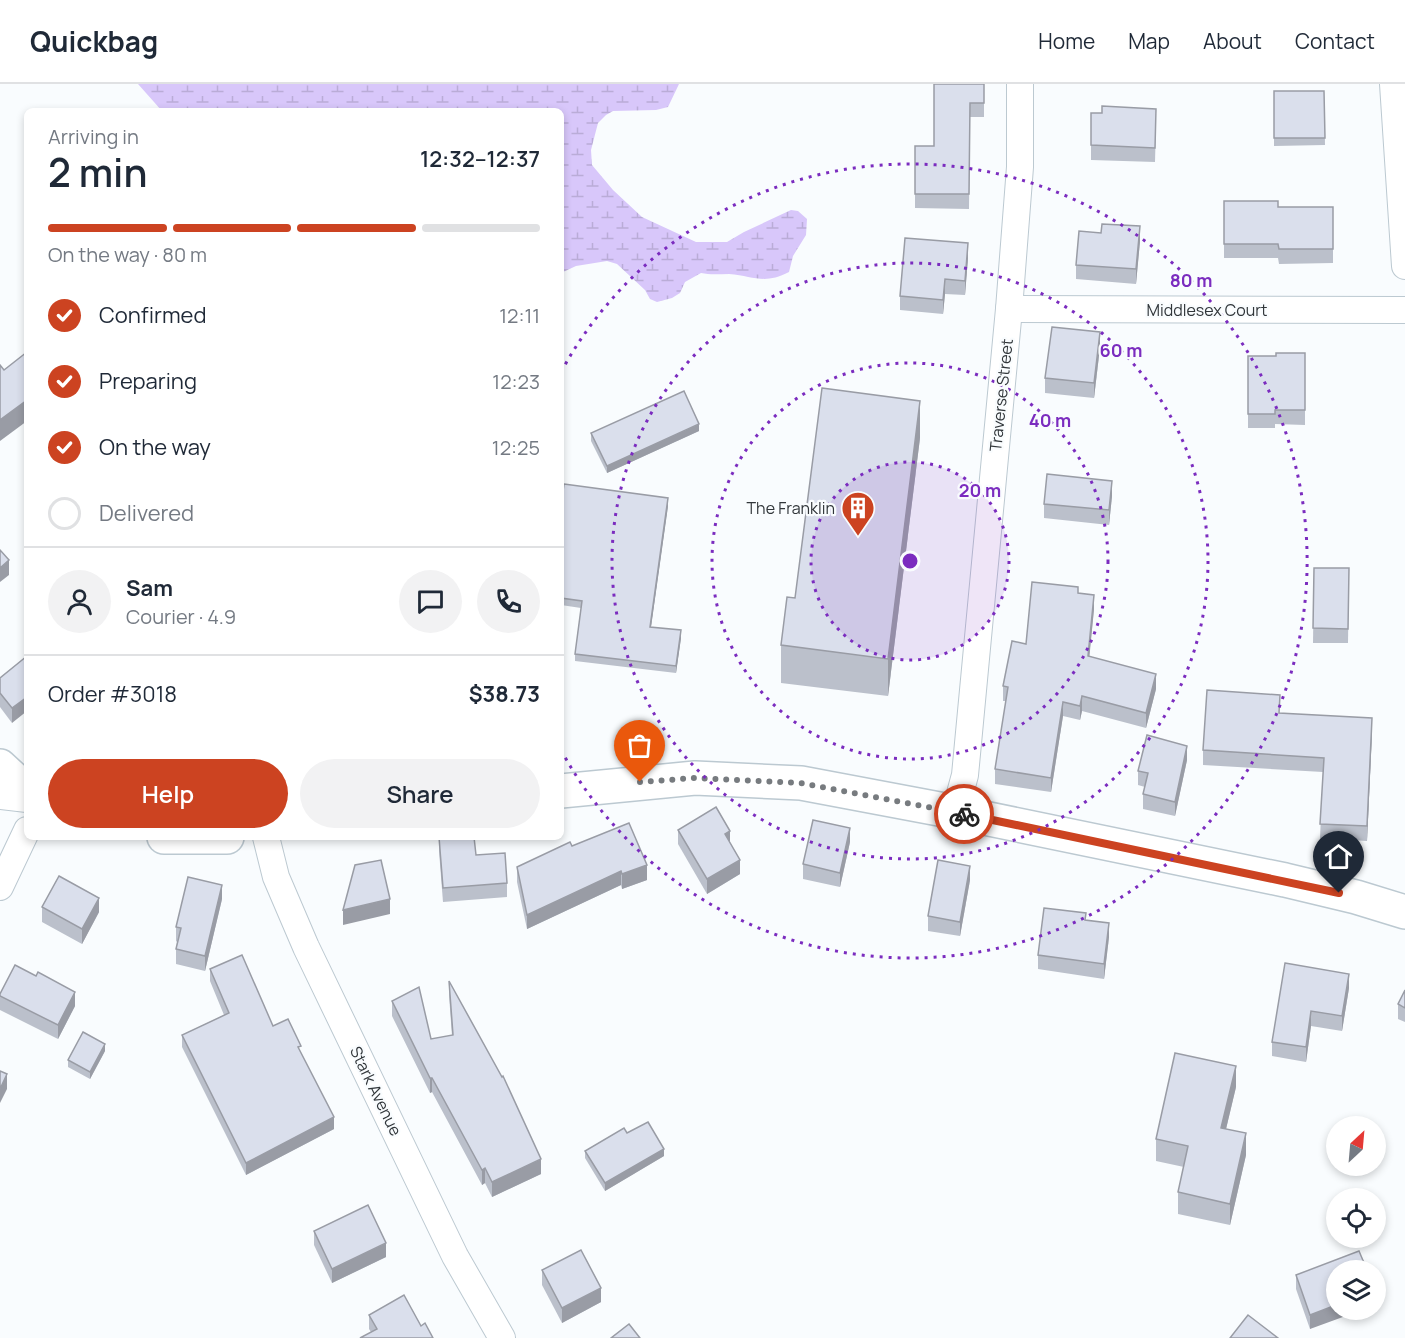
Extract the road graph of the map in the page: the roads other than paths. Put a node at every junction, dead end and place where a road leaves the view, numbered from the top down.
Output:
1 (1020, 84) edge
2 (1394, 84) edge
3 (1405, 266) edge
4 (1009, 309) junction
5 (1405, 310) edge
6 (0, 766) edge
7 (24, 788) edge
8 (564, 791) edge
9 (0, 796) edge
10 (24, 799) edge
11 (955, 812) junction
12 (24, 836) edge
13 (267, 840) edge
14 (0, 887) edge
15 (1405, 912) edge
16 (502, 1338) edge

1 - 4 street, Traverse Street
2 - 3 street
4 - 5 street, Middlesex Court
4 - 11 street, Traverse Street
6 - 7 main road
8 - 11 main road
9 - 10 street
11 - 15 main road
12 - 14 street
13 - 16 street, Stark Avenue

